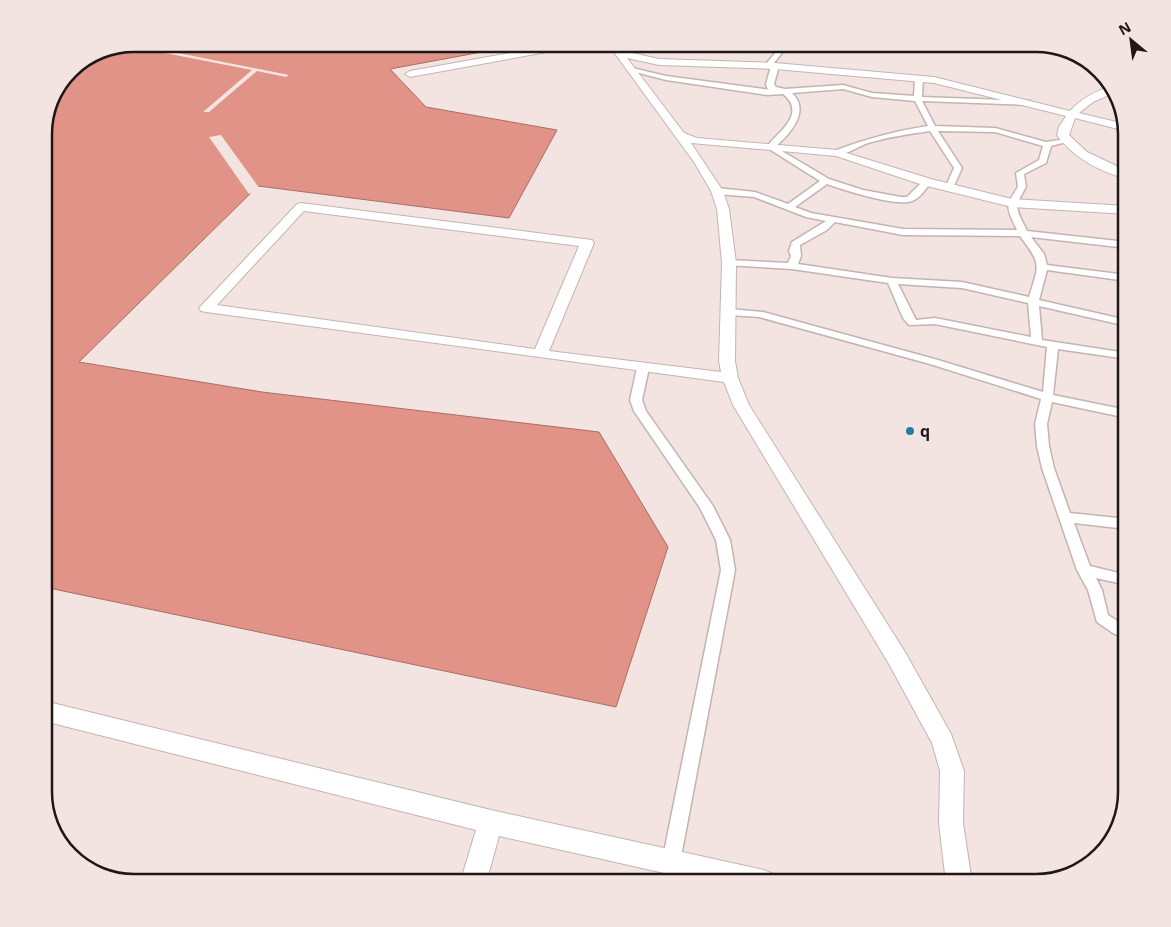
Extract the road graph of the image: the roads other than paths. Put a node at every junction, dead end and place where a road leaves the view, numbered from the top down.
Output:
1 (530, 52) edge
2 (618, 52) edge
3 (627, 52) edge
4 (781, 52) edge
5 (771, 66) junction
6 (632, 70) junction
7 (410, 74) dead end
8 (919, 78) junction
9 (1106, 91) edge
10 (787, 93) junction
11 (918, 100) junction
12 (1030, 104) junction
13 (1070, 115) junction
14 (1118, 126) edge
15 (932, 128) junction
16 (681, 136) junction
17 (1066, 141) junction
18 (1047, 145) junction
19 (770, 147) junction
20 (838, 153) junction
21 (1118, 171) edge
22 (826, 181) junction
23 (927, 182) junction
24 (949, 188) junction
25 (717, 191) junction
26 (1012, 203) junction
27 (788, 208) junction
28 (1118, 209) edge
29 (832, 220) junction
30 (1023, 233) junction
31 (1118, 244) edge
32 (729, 263) junction
33 (792, 266) junction
34 (1043, 267) junction
35 (1118, 277) edge
36 (892, 281) junction
37 (1033, 301) junction
38 (729, 312) junction
39 (1118, 321) edge
40 (1037, 341) junction
41 (1053, 346) junction
42 (540, 354) junction
43 (1118, 355) edge
44 (644, 368) junction
45 (730, 378) junction
46 (1047, 396) junction
47 (1118, 412) edge
48 (1064, 517) junction
49 (1118, 523) edge
50 (1084, 570) junction
51 (1118, 578) edge
52 (1118, 629) edge
53 (53, 713) edge
54 (491, 822) junction
55 (671, 862) junction
56 (476, 874) edge
57 (724, 874) edge
58 (958, 874) edge

1 - 7 street
2 - 6 street
3 - 5 street
4 - 5 street
5 - 8 street
5 - 10 street
6 - 10 street
6 - 16 street
8 - 11 street
8 - 12 street
9 - 13 street
10 - 11 street
10 - 19 street
11 - 12 street
11 - 15 street
12 - 13 street
13 - 14 street
13 - 17 street
15 - 18 street
15 - 20 street
15 - 24 street
16 - 19 street
16 - 25 street
17 - 18 street
17 - 21 street
18 - 26 street
19 - 20 street
19 - 22 street
20 - 23 street
22 - 23 street
22 - 27 street
23 - 24 street
24 - 26 street
25 - 27 street
25 - 32 street
26 - 28 street
26 - 30 street
27 - 29 street
29 - 30 street
29 - 33 street
30 - 31 street
30 - 34 street
32 - 33 street
32 - 38 street
33 - 36 street
34 - 35 street
34 - 37 street
36 - 37 street
36 - 40 street
37 - 39 street
37 - 40 street
38 - 45 street
38 - 46 street
40 - 41 street
41 - 43 street
41 - 46 street
42 - 42 street
42 - 44 street
44 - 45 street
44 - 55 street
45 - 58 street
46 - 47 street
46 - 48 street
48 - 49 street
48 - 50 street
50 - 51 street
50 - 52 street
53 - 54 street
54 - 55 street
54 - 56 street
55 - 57 street

